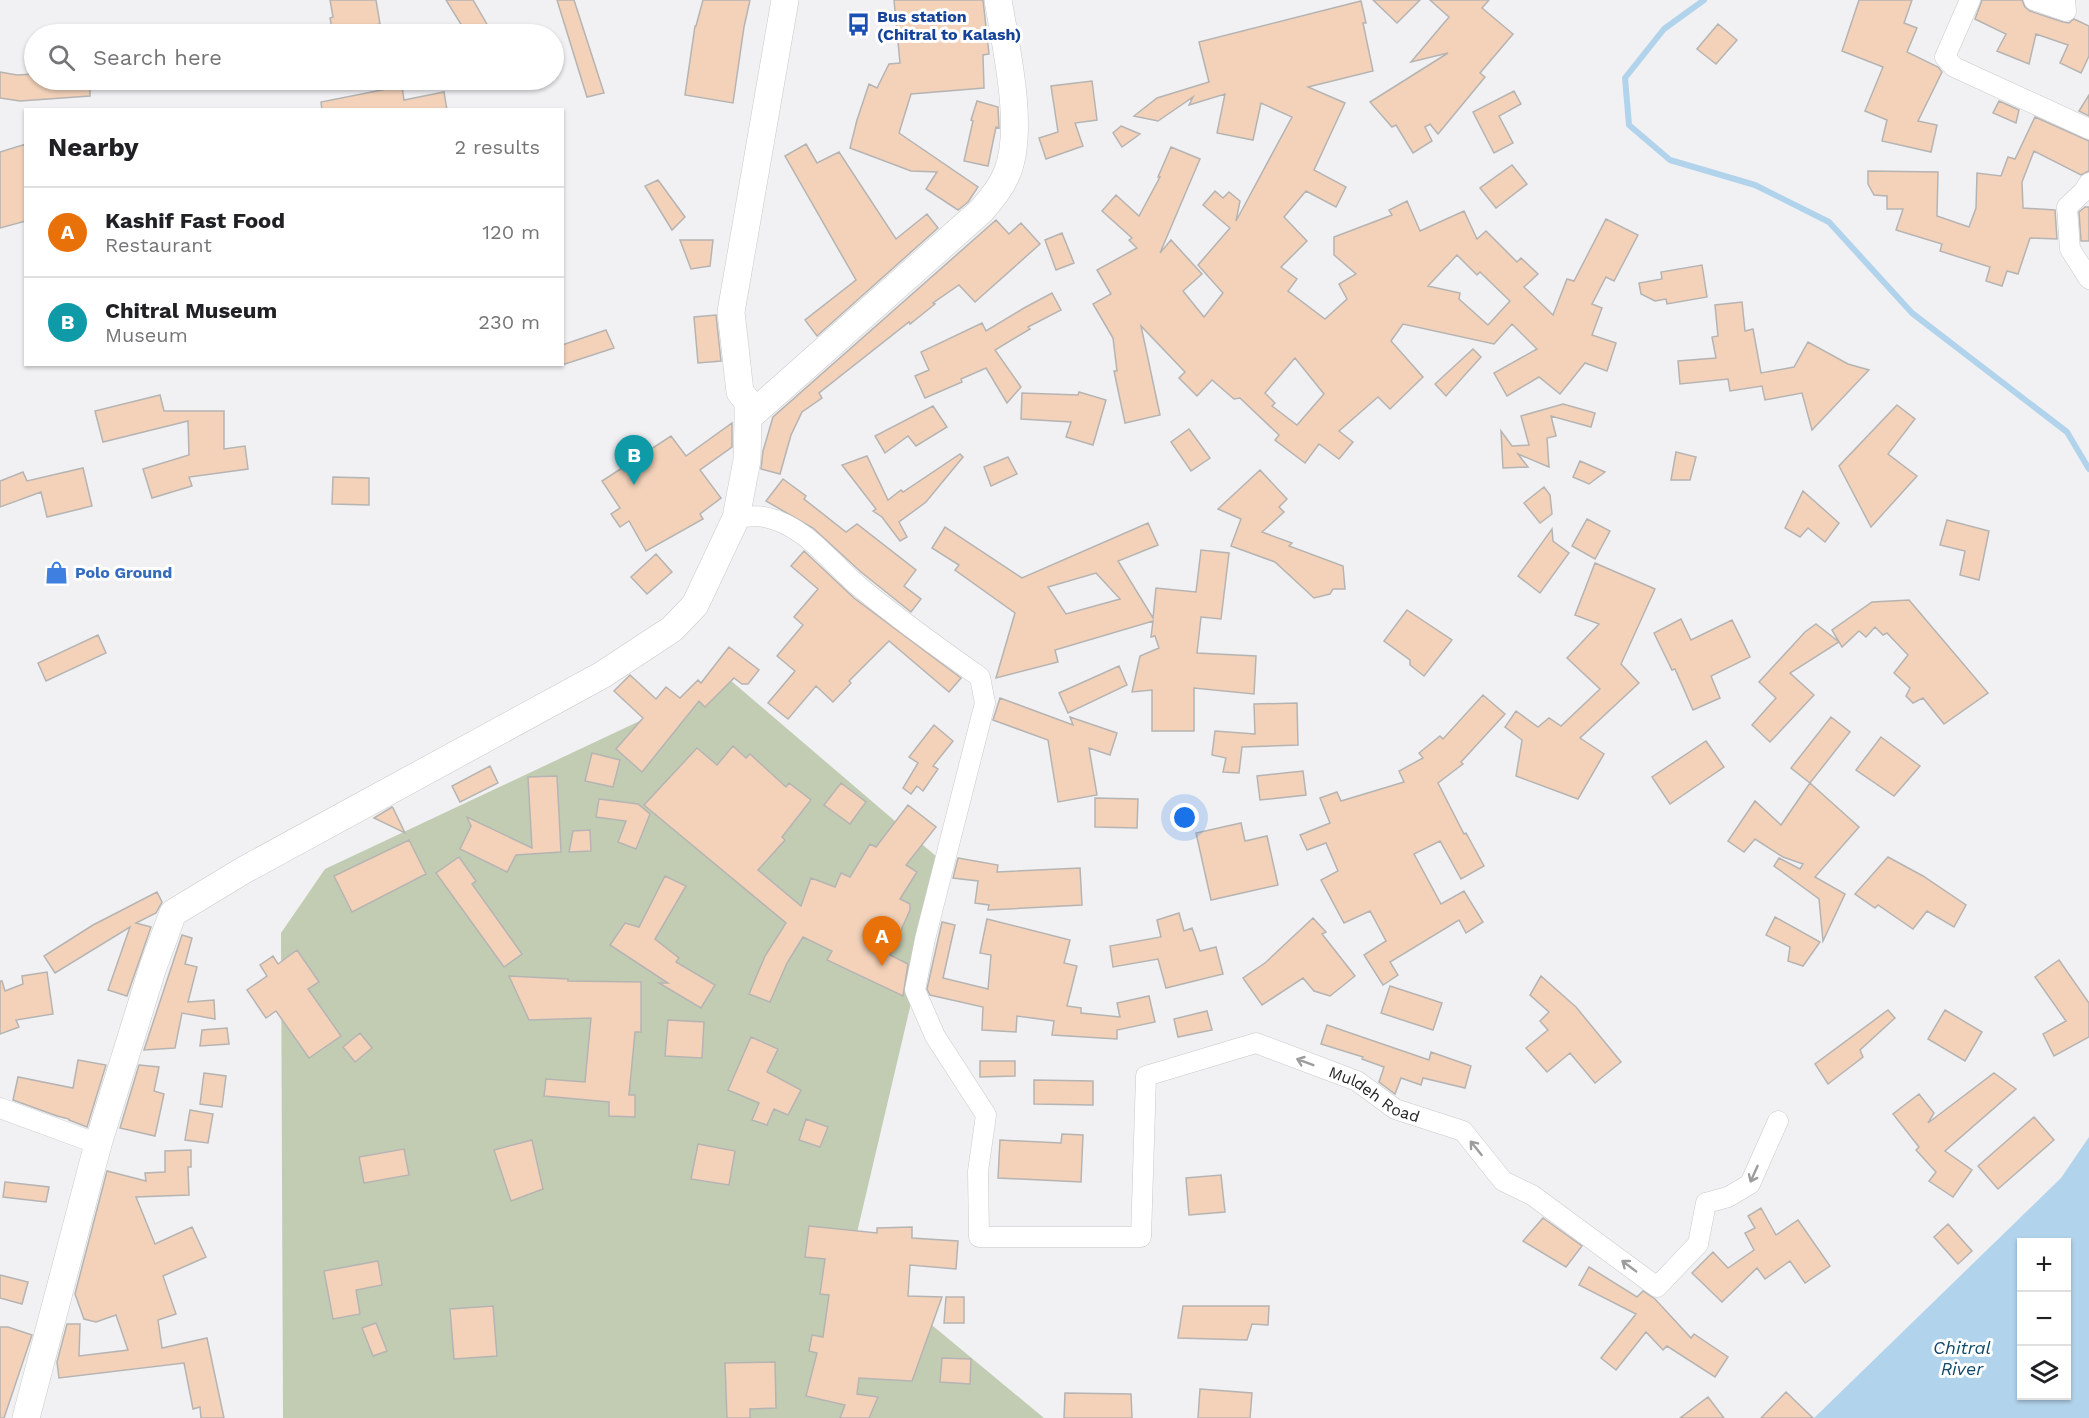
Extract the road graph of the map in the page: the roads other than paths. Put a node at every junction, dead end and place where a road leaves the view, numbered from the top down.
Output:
1 (785, 0) edge
2 (998, 0) edge
3 (1970, 0) edge
4 (2034, 0) edge
5 (2065, 0) edge
6 (2089, 129) edge
7 (2089, 183) edge
8 (2089, 279) edge
9 (748, 418) junction
10 (736, 518) junction
11 (0, 1108) edge
12 (1778, 1121) dead end
13 (98, 1144) junction
14 (26, 1418) edge

1 - 9 street
2 - 9 street
3 - 6 street
4 - 5 street
7 - 8 street
9 - 10 street
12 -> 10 street, Muldeh Road
10 - 13 street
11 - 13 street
13 - 14 street

